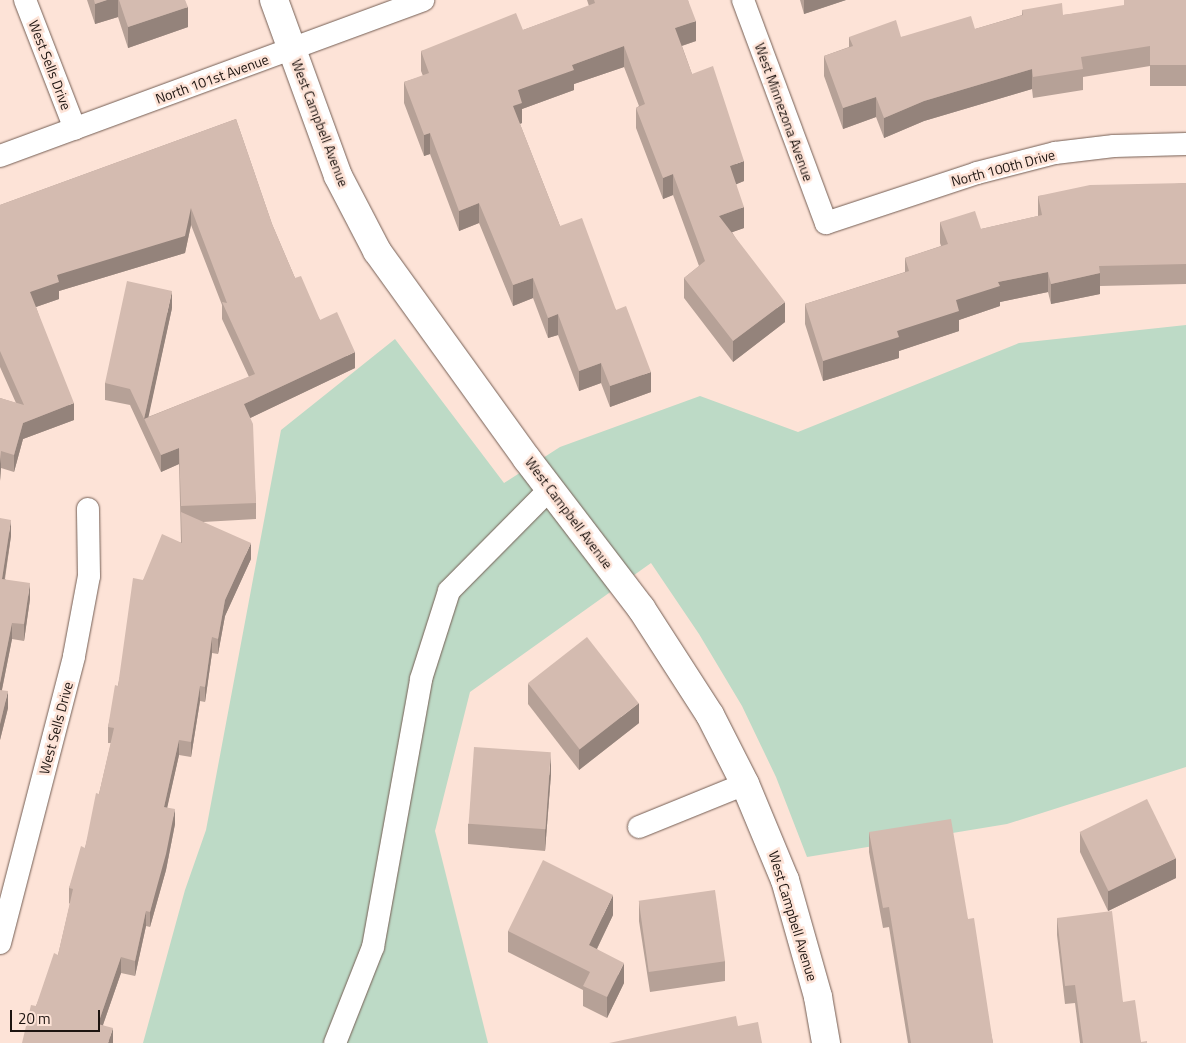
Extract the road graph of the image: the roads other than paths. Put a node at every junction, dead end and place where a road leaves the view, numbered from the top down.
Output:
1 (25, 0) edge
2 (274, 0) edge
3 (423, 0) edge
4 (743, 0) edge
5 (292, 50) junction
6 (75, 129) junction
7 (1186, 144) edge
8 (0, 156) edge
9 (826, 223) joint
10 (550, 489) junction
11 (88, 510) dead end
12 (745, 784) junction
13 (639, 827) dead end
14 (2, 930) edge
15 (335, 1043) edge
16 (826, 1043) edge

1 - 6 street, West Sells Drive
2 - 5 street, West Campbell Avenue
3 - 5 street, North 101st Avenue
4 - 9 street, West Minnezona Avenue
5 - 6 street, North 101st Avenue
5 - 10 street, West Campbell Avenue
6 - 8 street, North 101st Avenue
7 - 9 street, North 100th Drive
10 - 12 street, West Campbell Avenue
10 - 15 street
11 - 14 street, West Sells Drive
12 - 13 street
12 - 16 street, West Campbell Avenue

